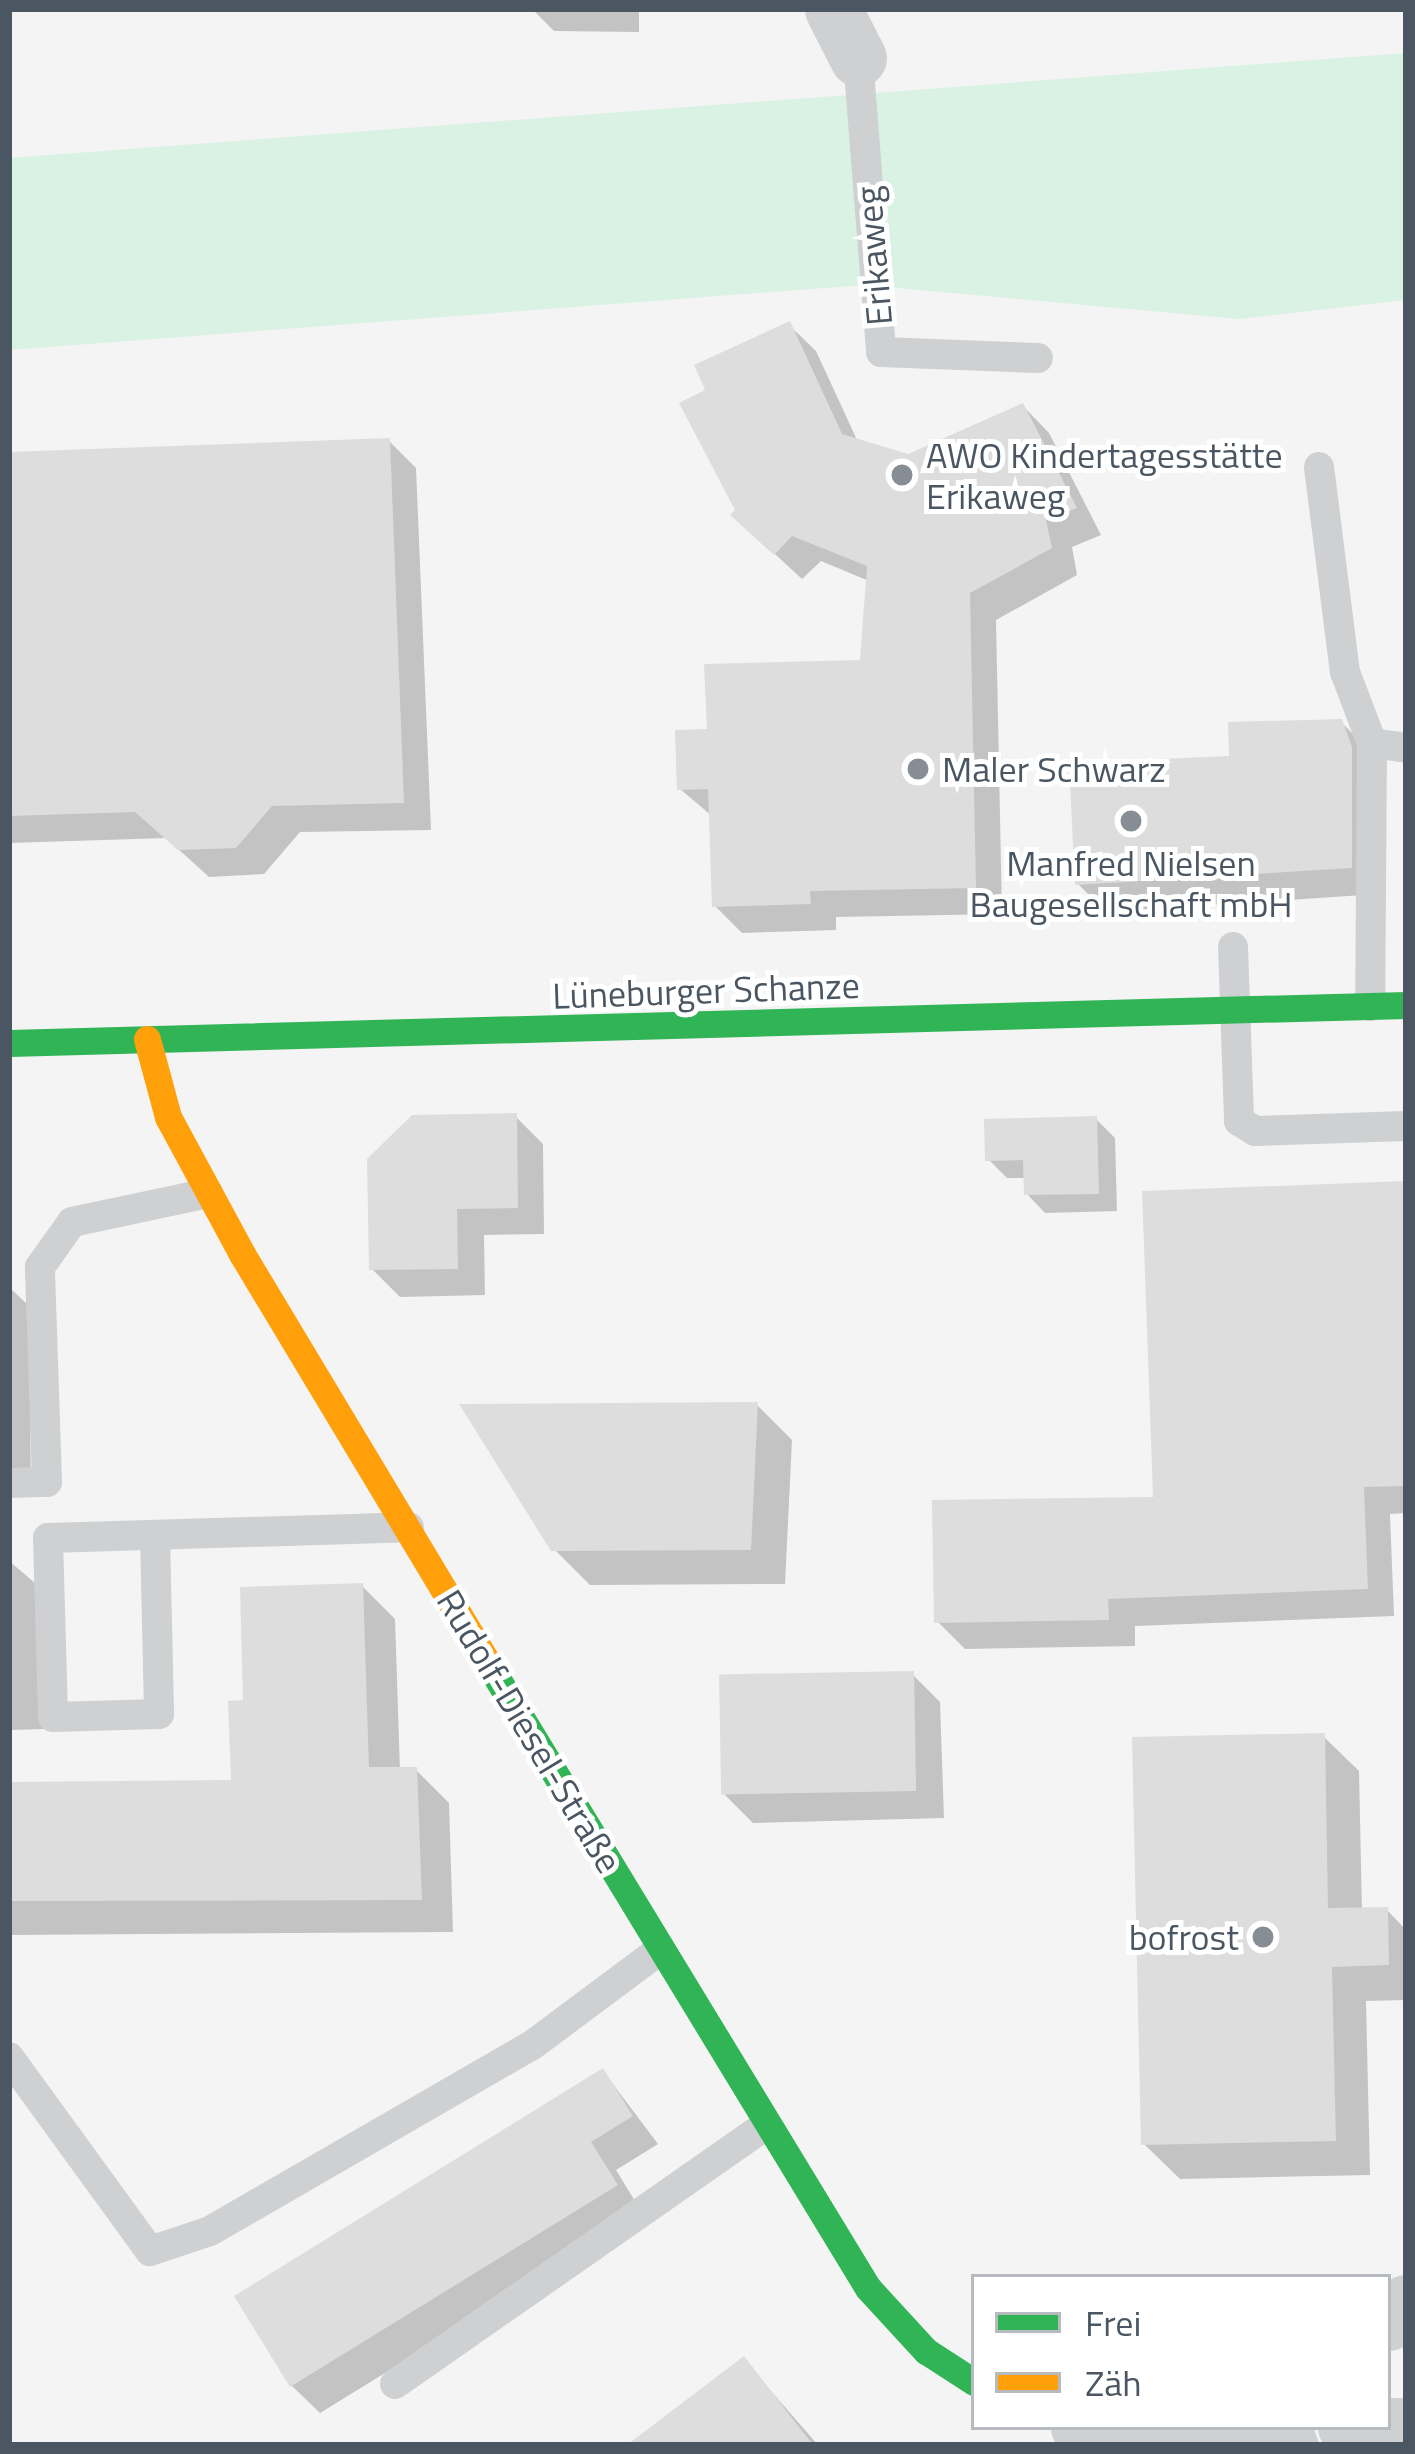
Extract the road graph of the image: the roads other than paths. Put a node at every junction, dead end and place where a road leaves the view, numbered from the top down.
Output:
1 (845, 34) edge
2 (1038, 358) dead end
3 (1319, 467) dead end
4 (1372, 743) junction
5 (1406, 748) edge
6 (1233, 947) dead end
7 (1406, 1005) edge
8 (1370, 1006) junction
9 (1233, 1009) junction
10 (147, 1040) junction
11 (9, 1043) edge
12 (1406, 1126) edge
13 (208, 1193) junction
14 (9, 1483) edge
15 (409, 1527) junction
16 (155, 1535) junction
17 (660, 1950) junction
18 (14, 2053) edge
19 (766, 2125) junction
20 (971, 2380) edge
21 (395, 2384) dead end
22 (1092, 2430) edge
23 (1254, 2430) edge

1 - 2 lane, Erikaweg
3 - 4 lane
4 - 5 lane
4 - 8 lane
6 - 9 lane
7 - 8 street, Lüneburger Schanze
8 - 9 street, Lüneburger Schanze
9 - 10 street, Lüneburger Schanze
9 - 12 lane
10 - 11 street, Lüneburger Schanze
10 - 13 street, Rudolf-Diesel-Straße
13 - 14 lane
13 - 15 street, Rudolf-Diesel-Straße
15 - 16 lane
15 - 17 street, Rudolf-Diesel-Straße
16 - 16 lane
17 - 18 lane
17 - 19 street, Rudolf-Diesel-Straße
19 - 20 street, Rudolf-Diesel-Straße
19 - 21 lane
22 - 23 street

